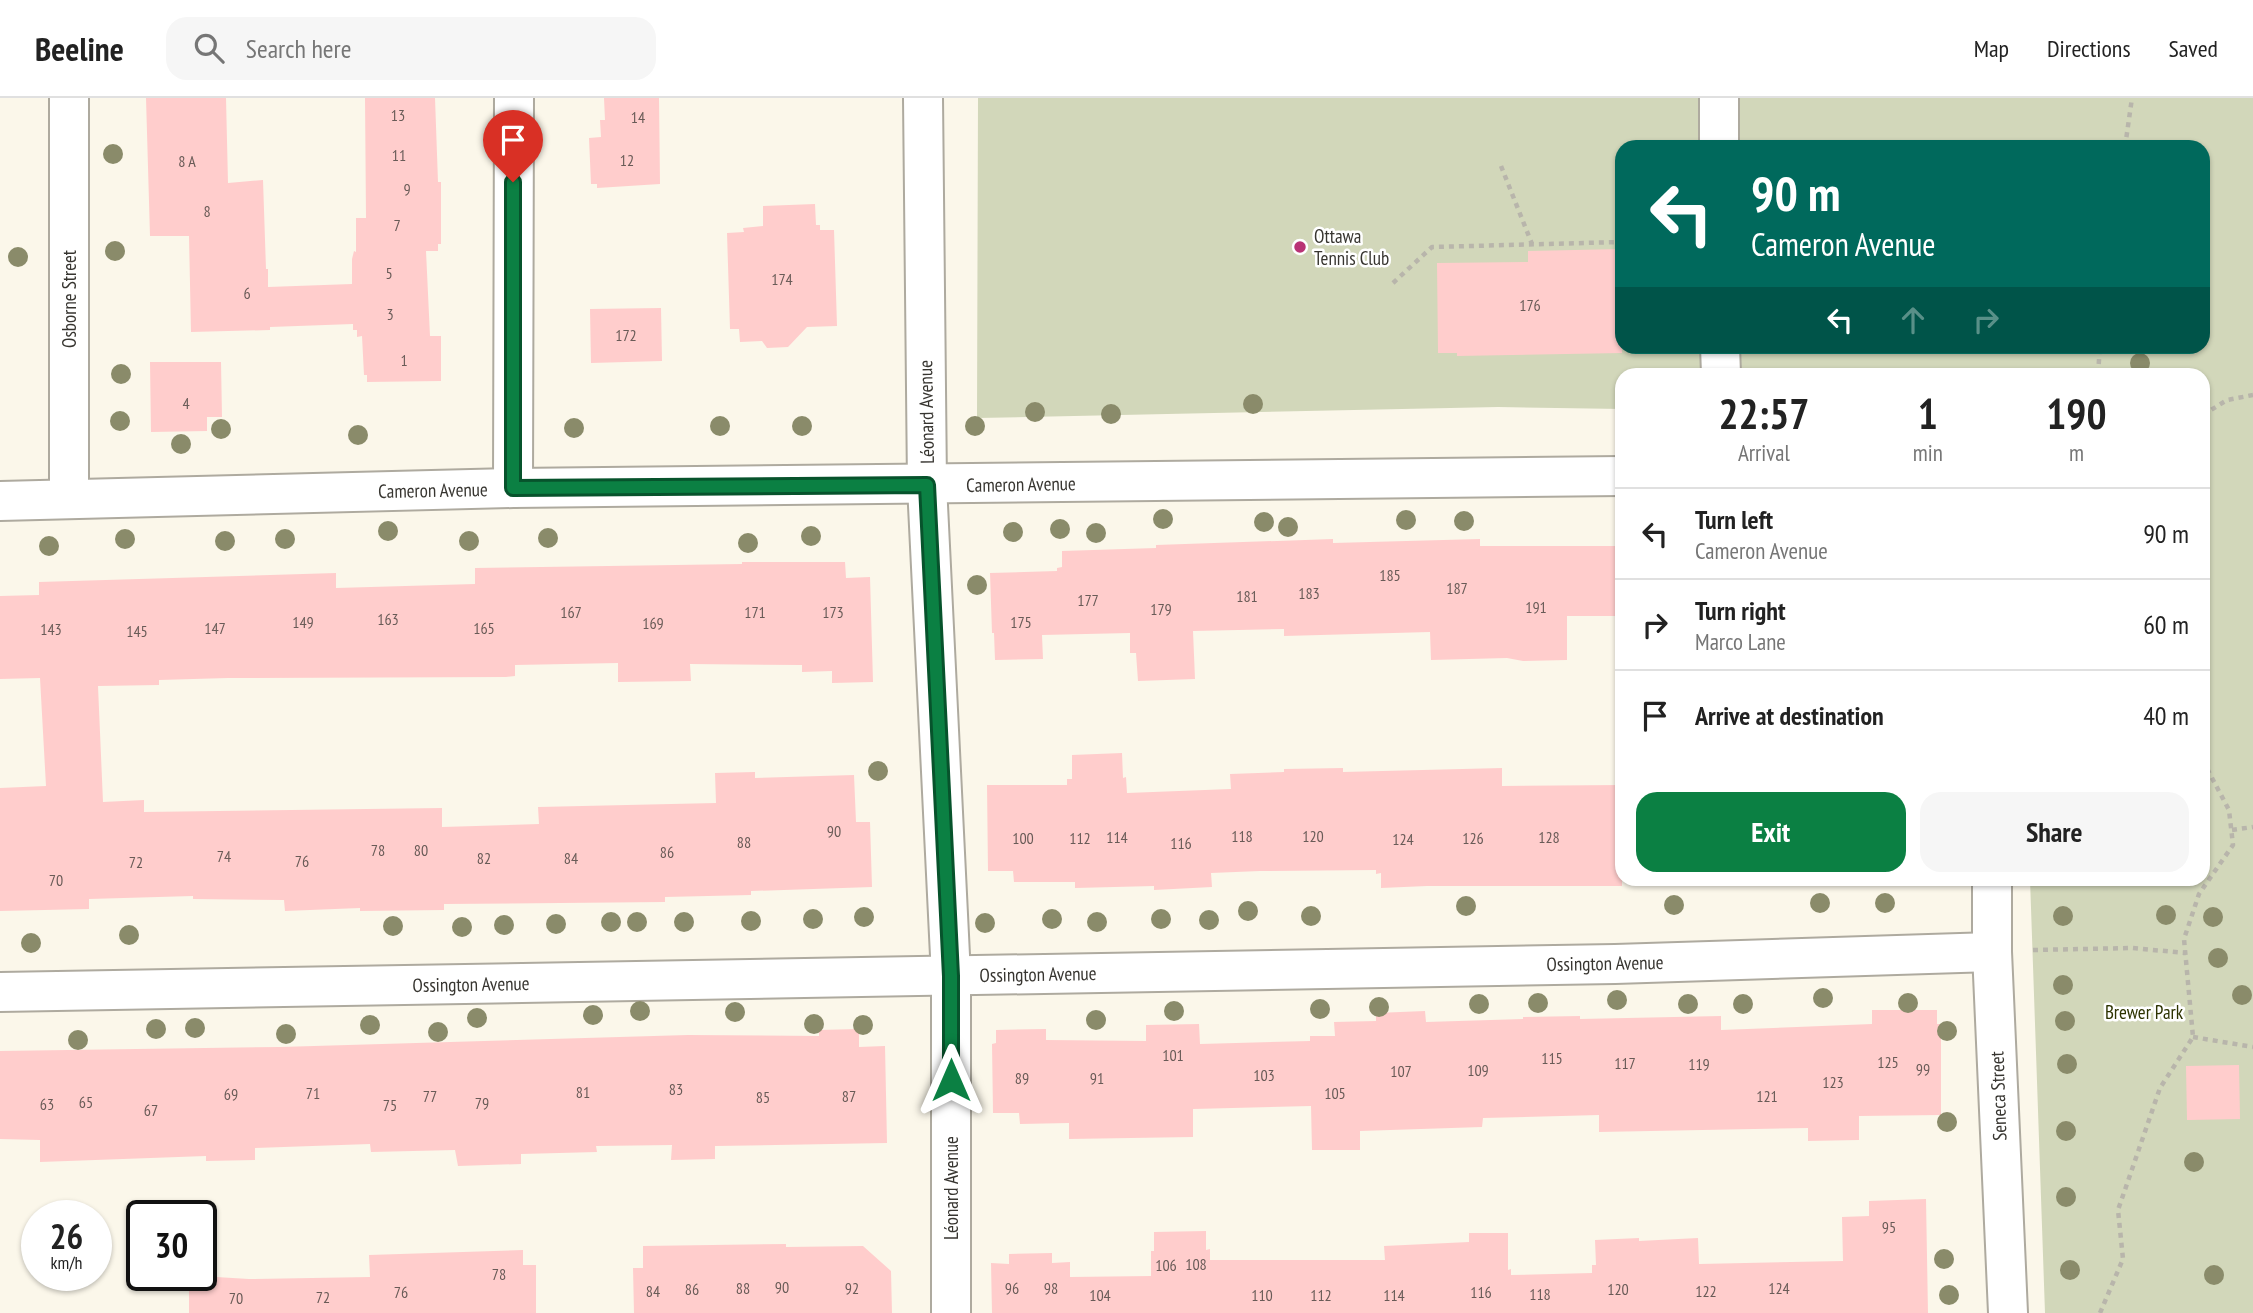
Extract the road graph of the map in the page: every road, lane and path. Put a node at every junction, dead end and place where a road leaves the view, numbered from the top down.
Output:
1 (69, 98) edge
2 (514, 98) edge
3 (923, 98) edge
4 (1719, 98) edge
5 (2132, 98) edge
6 (1719, 140) edge
7 (2126, 140) edge
8 (1501, 166) dead end
9 (1615, 242) edge
10 (1532, 244) junction
11 (1394, 283) dead end
12 (2253, 395) edge
13 (2210, 411) edge
14 (1615, 476) edge
15 (927, 485) junction
16 (513, 488) junction
17 (69, 499) junction
18 (0, 501) edge
19 (2210, 774) edge
20 (2253, 827) edge
21 (2232, 830) junction
22 (2210, 878) edge
23 (1992, 886) edge
24 (2205, 886) edge
25 (1992, 952) junction
26 (2186, 953) junction
27 (951, 976) junction
28 (0, 992) edge
29 (2193, 1037) junction
30 (2253, 1047) edge
31 (951, 1313) edge
32 (2008, 1313) edge
33 (2100, 1313) edge

1 - 17 street, Osborne Street
2 - 16 street
3 - 15 street, Léonard Avenue
4 - 6 street
5 - 7 path
8 - 10 path
9 - 10 path
10 - 11 path
12 - 13 path
14 - 15 street, Cameron Avenue
15 - 16 street, Cameron Avenue
15 - 27 street, Léonard Avenue
16 - 17 street, Cameron Avenue
17 - 18 street, Cameron Avenue
19 - 21 path
20 - 21 path
21 - 22 path
23 - 25 street, Seneca Street
24 - 26 path
25 - 26 path
25 - 27 street, Ossington Avenue
25 - 32 street, Seneca Street
26 - 29 path
27 - 28 street, Ossington Avenue
27 - 31 street, Léonard Avenue
29 - 30 path
29 - 33 path

